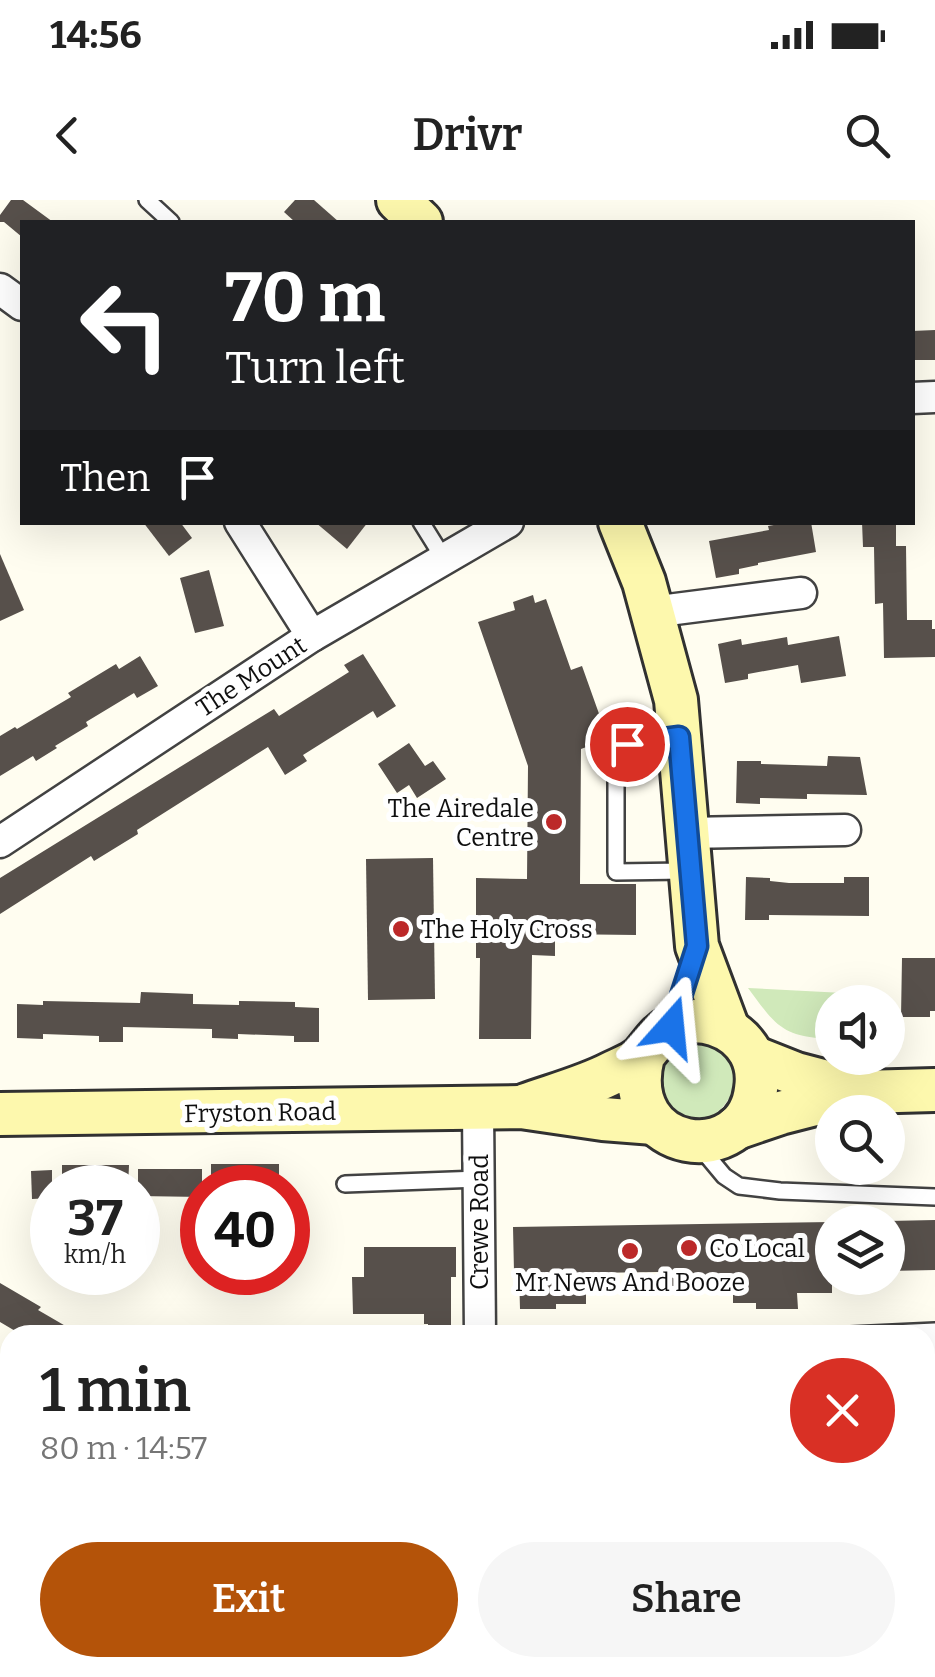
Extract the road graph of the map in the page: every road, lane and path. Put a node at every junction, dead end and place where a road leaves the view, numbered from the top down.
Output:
1 (147, 200) edge
2 (398, 200) edge
3 (169, 220) edge
4 (419, 220) edge
5 (0, 288) edge
6 (20, 304) edge
7 (242, 525) edge
8 (422, 525) edge
9 (503, 525) edge
10 (621, 525) edge
11 (444, 559) junction
12 (801, 593) dead end
13 (652, 612) junction
14 (312, 636) junction
15 (679, 737) junction
16 (844, 830) dead end
17 (0, 842) edge
18 (689, 852) junction
19 (697, 946) junction
20 (657, 1042) junction
21 (740, 1043) junction
22 (935, 1090) edge
23 (862, 1092) junction
24 (521, 1107) junction
25 (478, 1109) junction
26 (0, 1114) edge
27 (654, 1124) junction
28 (716, 1135) junction
29 (478, 1179) junction
30 (346, 1184) dead end
31 (935, 1197) edge
32 (480, 1325) edge

1 - 3 lane
2 - 4 street
5 - 6 street
7 - 14 street
8 - 11 lane
9 - 11 street, The Mount
10 - 13 street
11 - 14 street, The Mount
12 - 13 street
13 - 15 street
14 - 17 street, The Mount
15 - 18 street
15 - 18 lane
16 - 18 street
18 - 19 street
19 - 20 street
19 - 21 street
20 - 21 street, Fryston Road
20 - 24 street, Fryston Road
20 - 27 street
21 - 23 street, Fryston Road
21 - 28 street
22 - 23 street, Fryston Road
23 - 28 street, Fryston Road
24 - 25 street, Fryston Road
24 - 27 street, Fryston Road
25 - 26 street, Fryston Road
25 - 29 street, Crewe Road
27 - 28 street, Fryston Road
28 - 31 lane
29 - 30 lane
29 - 32 street, Crewe Road

